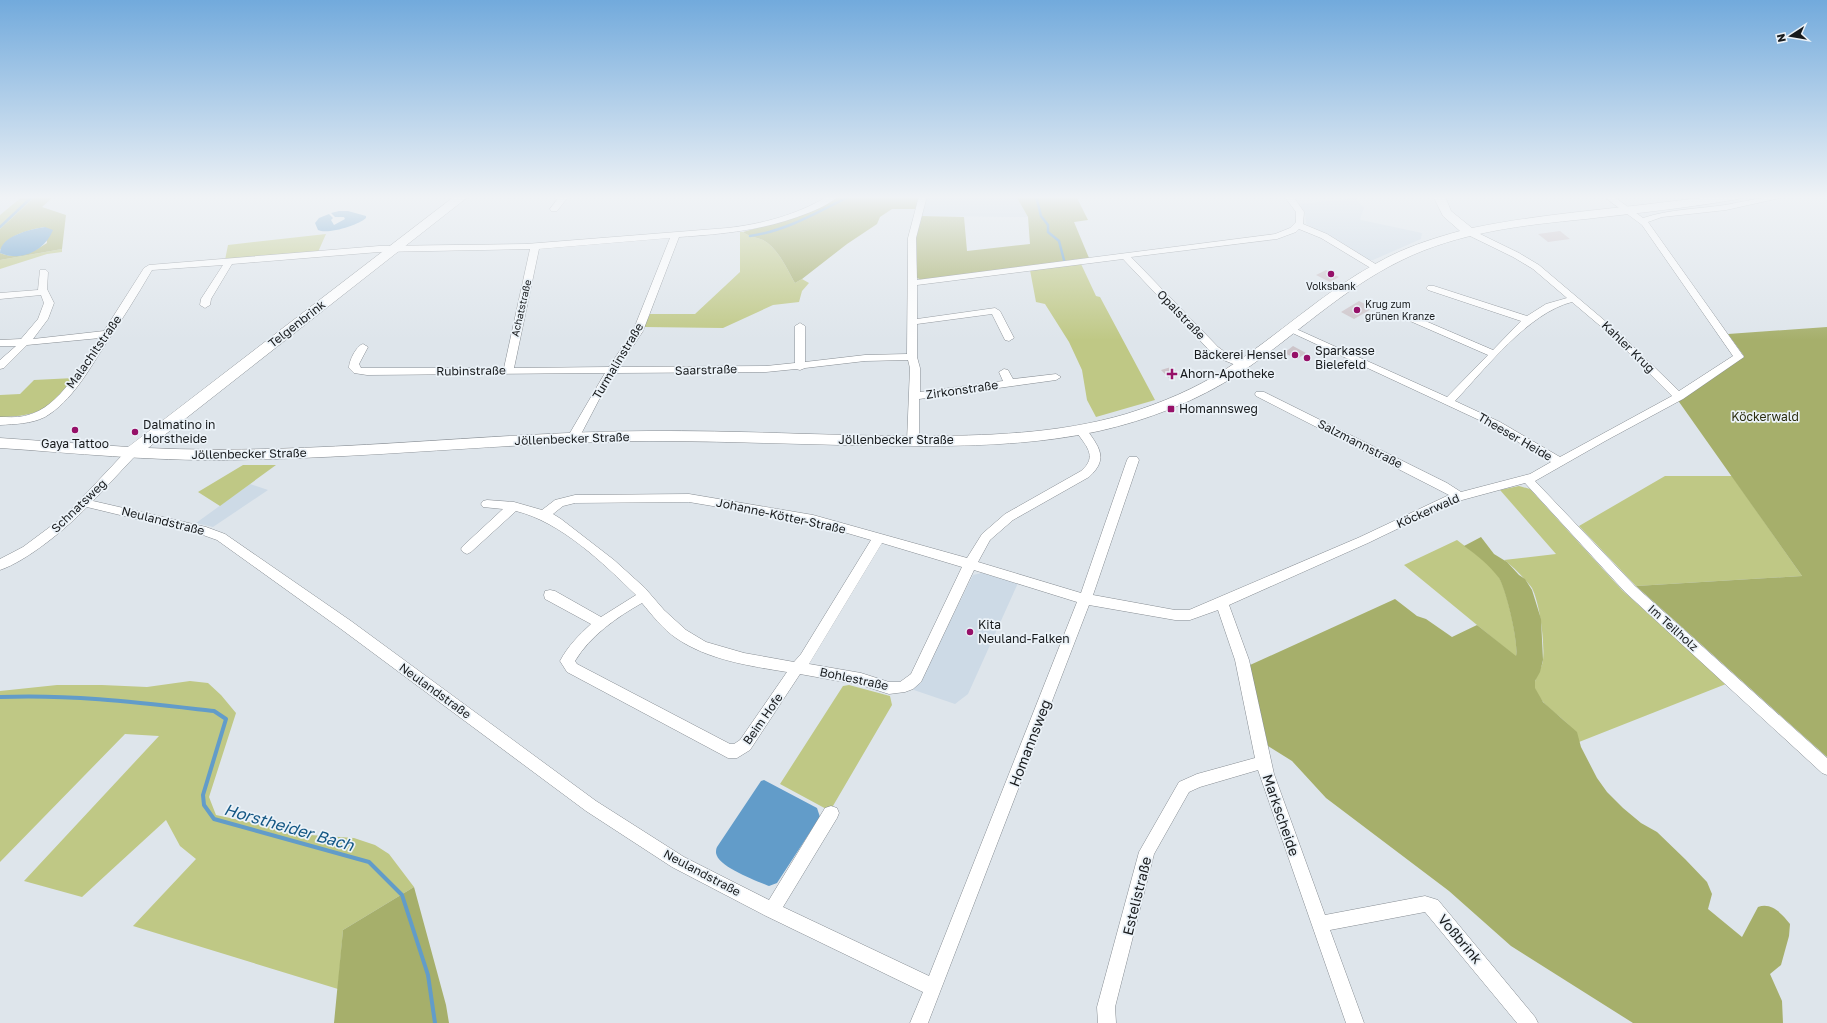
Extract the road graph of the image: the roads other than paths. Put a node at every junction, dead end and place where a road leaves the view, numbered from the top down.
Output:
1 (399, 244) edge
2 (567, 244) edge
3 (672, 244) edge
4 (912, 244) edge
5 (1222, 244) edge
6 (1337, 244) edge
7 (1435, 244) edge
8 (1494, 244) edge
9 (1658, 244) edge
10 (535, 246) junction
11 (392, 249) junction
12 (1125, 256) junction
13 (229, 262) junction
14 (1377, 268) junction
15 (42, 272) dead end
16 (913, 283) junction
17 (1431, 288) dead end
18 (43, 292) junction
19 (0, 296) edge
20 (1575, 299) junction
21 (205, 305) dead end
22 (1413, 319) dead end
23 (1528, 320) junction
24 (913, 322) junction
25 (800, 326) dead end
26 (1291, 330) junction
27 (108, 334) junction
28 (1009, 338) dead end
29 (24, 342) junction
30 (0, 343) edge
31 (363, 347) dead end
32 (1494, 354) junction
33 (912, 357) junction
34 (1243, 365) junction
35 (0, 366) edge
36 (800, 367) junction
37 (612, 370) junction
38 (508, 371) junction
39 (1004, 372) dead end
40 (1056, 377) dead end
41 (1009, 383) junction
42 (1260, 394) dead end
43 (915, 396) junction
44 (1679, 397) junction
45 (1449, 401) junction
46 (0, 421) edge
47 (1082, 430) junction
48 (573, 438) junction
49 (913, 441) junction
50 (0, 443) edge
51 (132, 452) junction
52 (1133, 460) dead end
53 (1559, 462) junction
54 (1528, 480) junction
55 (1459, 496) junction
56 (86, 502) junction
57 (487, 504) dead end
58 (514, 506) junction
59 (544, 515) junction
60 (879, 538) junction
61 (466, 549) dead end
62 (970, 564) junction
63 (0, 565) edge
64 (550, 594) dead end
65 (644, 596) junction
66 (1085, 600) junction
67 (1221, 604) junction
68 (602, 624) junction
69 (797, 668) junction
70 (1263, 762) junction
71 (1827, 768) edge
72 (831, 813) dead end
73 (772, 910) junction
74 (1320, 924) junction
75 (934, 988) junction
76 (919, 1023) edge
77 (1107, 1023) edge
78 (1355, 1023) edge
79 (1529, 1023) edge

1 - 11 main road, Telgenbrink
2 - 10 street
3 - 37 street, Turmalinstraße
4 - 16 street, Zirkonstraße
5 - 12 street
6 - 14 street
7 - 14 main road, Jöllenbecker Straße
8 - 20 street, Kahler Krug
9 - 44 street, Köckerwald
10 - 11 street
10 - 38 street, Achatstraße
11 - 13 street
11 - 51 main road, Telgenbrink
12 - 16 street
12 - 34 street, Opalstraße
13 - 21 street
13 - 27 street, Malachitstraße
14 - 26 main road, Jöllenbecker Straße
15 - 18 street
16 - 24 street, Zirkonstraße
17 - 23 street
18 - 19 street
18 - 29 street
20 - 23 street
20 - 44 street, Kahler Krug
22 - 32 street
23 - 32 street
24 - 28 street
24 - 33 street, Zirkonstraße
25 - 36 street
26 - 34 main road, Jöllenbecker Straße
26 - 45 street, Theeser Heide
27 - 29 street
27 - 46 street, Malachitstraße
29 - 30 street
29 - 35 street
31 - 38 street, Rubinstraße
32 - 45 street
33 - 36 street, Saarstraße
33 - 43 street, Zirkonstraße
34 - 47 main road, Jöllenbecker Straße
36 - 37 street, Saarstraße
37 - 38 street, Rubinstraße
37 - 48 street, Turmalinstraße
39 - 41 street, Zirkonstraße
40 - 41 street, Zirkonstraße
41 - 43 street, Zirkonstraße
42 - 55 street, Salzmannstraße
43 - 49 street, Zirkonstraße
44 - 53 street, Köckerwald
45 - 53 street, Theeser Heide
47 - 49 main road, Jöllenbecker Straße
47 - 62 street, Bohlestraße
48 - 49 main road, Jöllenbecker Straße
48 - 51 main road, Jöllenbecker Straße
50 - 51 main road, Jöllenbecker Straße
51 - 56 street, Schnatsweg
52 - 66 street, Homannsweg
53 - 54 street, Köckerwald
54 - 55 street, Köckerwald
54 - 71 street, Im Teilholz
55 - 67 street, Köckerwald
56 - 63 street, Schnatsweg
56 - 73 street, Neulandstraße
57 - 58 street, Bohlestraße
58 - 59 street, Bohlestraße
58 - 61 street
59 - 60 street, Johanne-Kötter-Straße
59 - 65 street, Bohlestraße
60 - 62 street, Johanne-Kötter-Straße
60 - 69 street, Beim Hofe
62 - 66 street, Johanne-Kötter-Straße
62 - 69 street, Bohlestraße
64 - 68 street
65 - 68 street, Beim Hofe
65 - 69 street, Bohlestraße
66 - 67 street, Köckerwald
66 - 75 street, Homannsweg
67 - 70 street, Markscheide
68 - 69 street, Beim Hofe
70 - 74 street, Markscheide
70 - 77 street, Estelistraße
72 - 73 street
73 - 75 street, Neulandstraße
74 - 78 street, Markscheide
74 - 79 street, Voßbrink
75 - 76 street, Homannsweg

